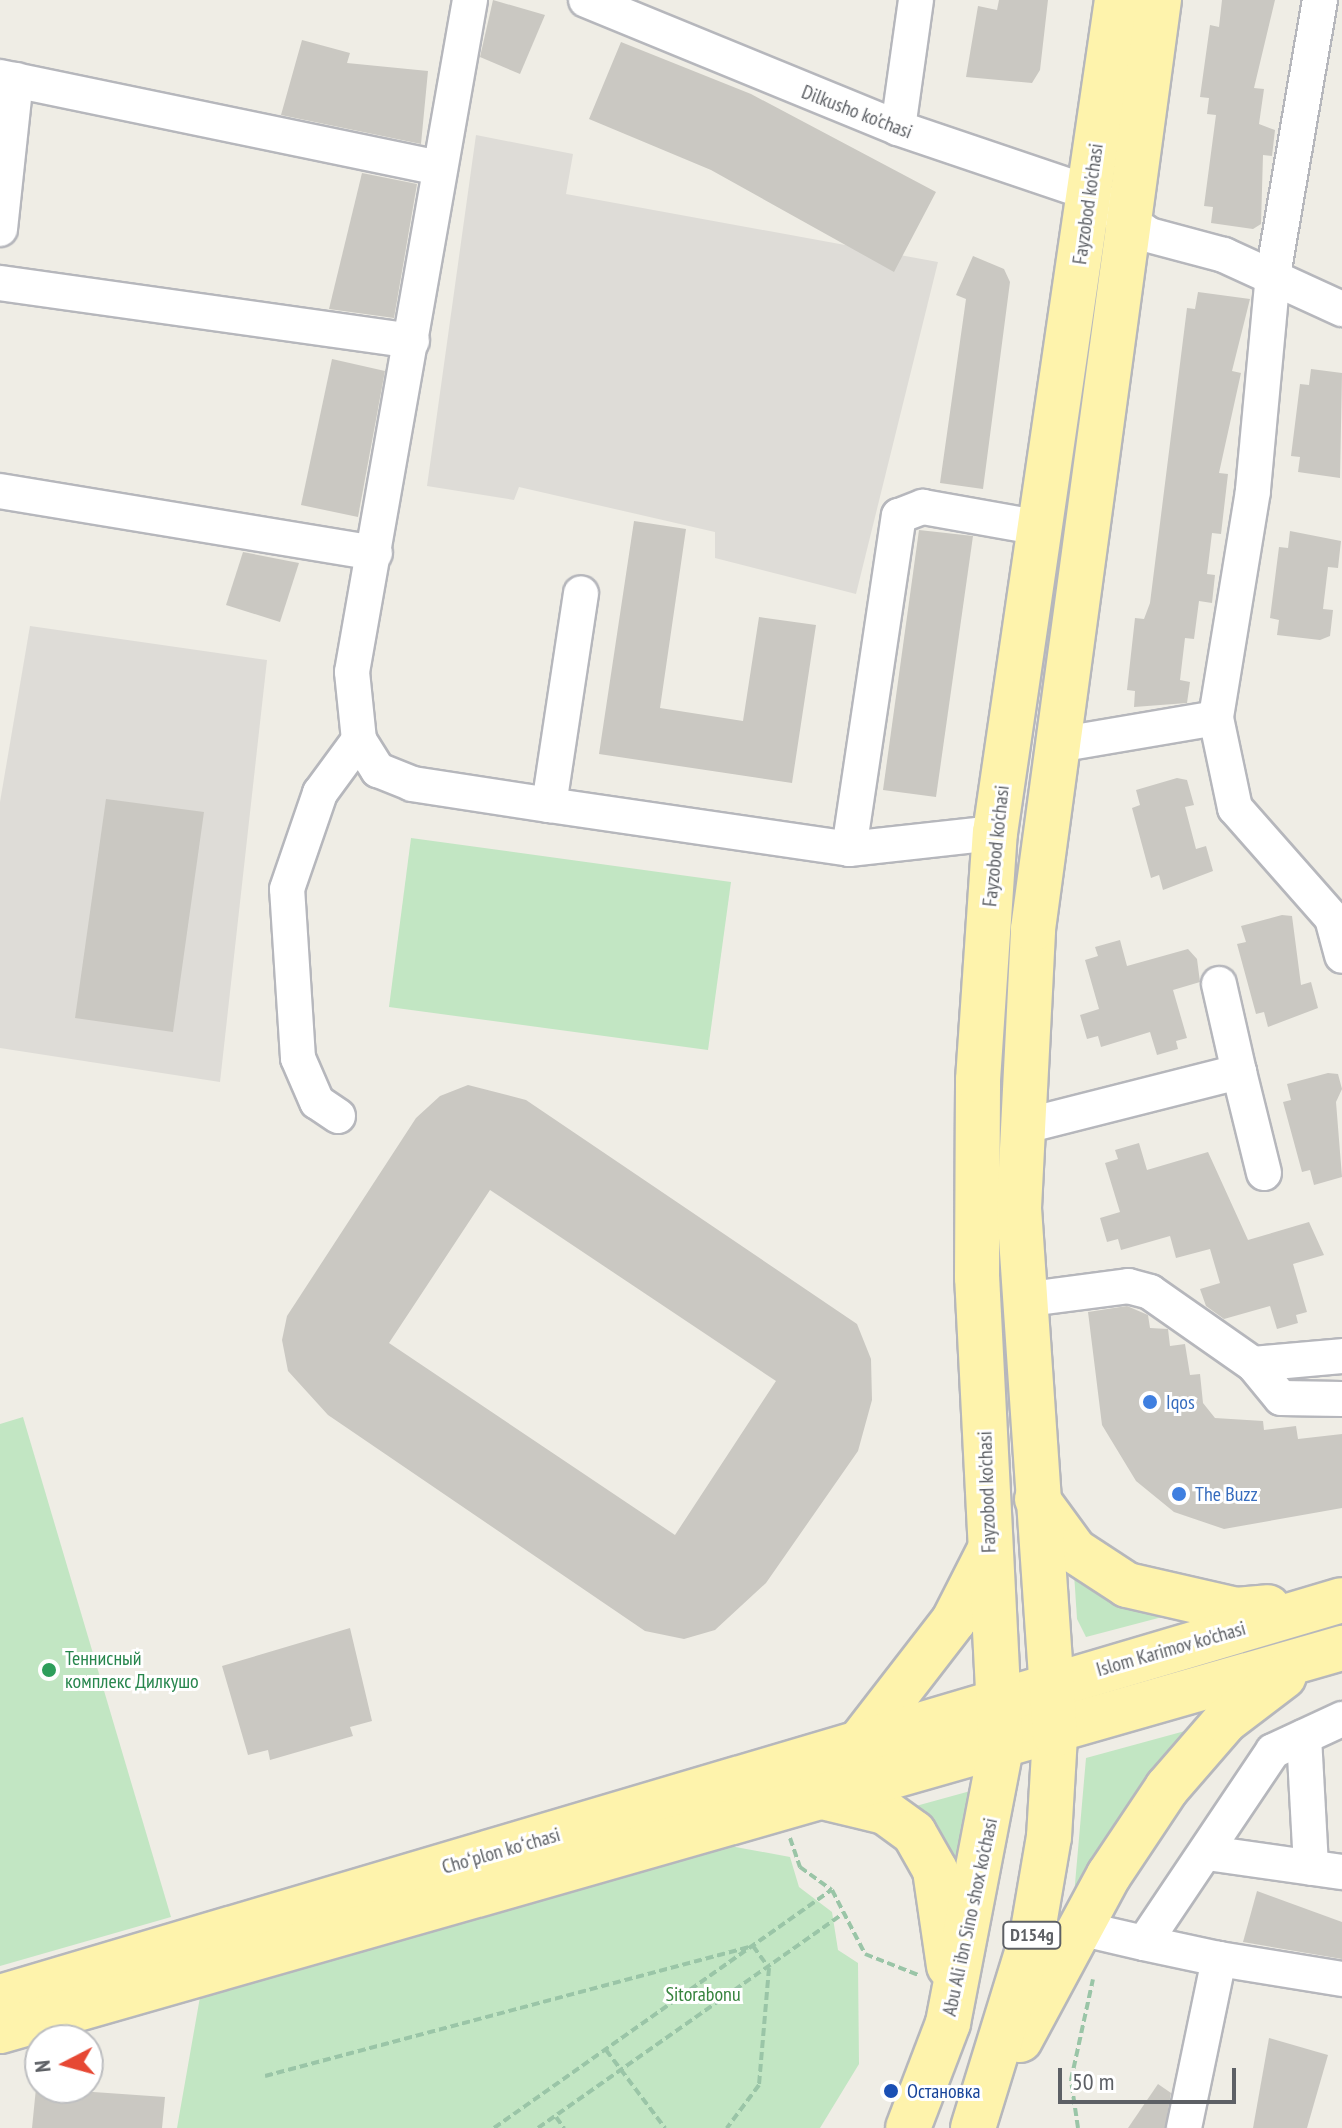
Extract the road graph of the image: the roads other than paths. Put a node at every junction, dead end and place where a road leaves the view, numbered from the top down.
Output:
1 (470, 0) edge
2 (586, 0) edge
3 (916, 0) edge
4 (1117, 0) edge
5 (1159, 0) edge
6 (1320, 0) edge
7 (8, 79) edge
8 (898, 128) junction
9 (438, 168) junction
10 (1090, 193) junction
11 (1128, 219) junction
12 (0, 229) edge
13 (1273, 274) junction
14 (0, 283) edge
15 (1342, 309) edge
16 (412, 341) junction
17 (0, 491) edge
18 (1041, 528) junction
19 (375, 553) junction
20 (581, 593) dead end
21 (1216, 718) junction
22 (359, 740) junction
23 (1058, 745) junction
24 (549, 805) junction
25 (995, 833) junction
26 (849, 849) junction
27 (1327, 886) edge
28 (1342, 956) edge
29 (1219, 984) dead end
30 (1239, 1072) junction
31 (338, 1116) dead end
32 (1021, 1127) junction
33 (1264, 1173) dead end
34 (1022, 1300) junction
35 (1342, 1356) edge
36 (1253, 1364) junction
37 (1342, 1399) edge
38 (1035, 1496) junction
39 (989, 1551) junction
40 (1342, 1599) edge
41 (1327, 1652) edge
42 (1104, 1668) junction
43 (1050, 1684) junction
44 (999, 1698) junction
45 (1118, 1717) junction
46 (943, 1718) junction
47 (1342, 1719) edge
48 (1055, 1735) junction
49 (1304, 1737) junction
50 (856, 1747) junction
51 (1001, 1749) junction
52 (948, 1763) junction
53 (800, 1810) junction
54 (989, 1827) junction
55 (1049, 1837) junction
56 (1208, 1853) junction
57 (1327, 1870) edge
58 (1144, 1943) junction
59 (1088, 1945) junction
60 (1219, 1959) junction
61 (1342, 1979) edge
62 (0, 1997) edge
63 (948, 2023) junction
64 (0, 2031) edge
65 (974, 2127) edge
66 (908, 2128) edge
67 (1184, 2128) edge

1 - 9 street
2 - 8 street, Dilkusho ko'chasi
3 - 8 street
4 - 10 main road, Fayzobod ko'chasi
5 - 11 main road, Fayzobod ko'chasi
6 - 13 street
7 - 9 street
7 - 12 street
8 - 10 street, Dilkusho ko'chasi
9 - 16 street
10 - 11 street, Dilkusho ko'chasi
10 - 18 main road, Fayzobod ko'chasi
11 - 13 street, Dilkusho ko'chasi
11 - 23 main road, Fayzobod ko'chasi
13 - 15 street, Dilkusho ko'chasi
13 - 21 street
14 - 16 street
16 - 19 street
17 - 19 street
18 - 25 main road, Fayzobod ko'chasi
18 - 26 street
19 - 22 street
20 - 24 street
21 - 23 street
21 - 27 street
22 - 24 street
22 - 31 street
23 - 32 main road
24 - 26 street
25 - 26 street
25 - 39 main road, Fayzobod ko'chasi
27 - 28 street
29 - 30 street
30 - 32 street
30 - 33 street
32 - 34 main road
34 - 36 street
34 - 38 main road
35 - 36 street
36 - 37 street
38 - 40 main road
38 - 43 main road
39 - 44 main road, Fayzobod ko'chasi
39 - 50 main road
40 - 42 main road, Islom Karimov ko'chasi
41 - 45 main road
41 - 59 main road
42 - 43 main road, Islom Karimov ko'chasi
42 - 45 main road
43 - 44 main road, Islom Karimov ko'chasi
43 - 48 main road, D154g
44 - 46 main road, Choʻplon koʻchasi
44 - 51 main road, Abu Ali ibn Sino shox ko'chasi / D154g
45 - 48 main road
46 - 50 main road, Choʻplon koʻchasi
46 - 52 main road
47 - 49 street
48 - 51 main road, Choʻplon koʻchasi
48 - 55 main road, D154g
49 - 56 street
49 - 57 street
50 - 62 main road, Choʻplon koʻchasi
51 - 52 main road, Choʻplon koʻchasi
51 - 54 main road, Abu Ali ibn Sino shox ko'chasi / D154g
52 - 53 main road, Choʻplon koʻchasi
53 - 63 main road
53 - 64 main road, Choʻplon koʻchasi
54 - 55 main road
54 - 63 main road, Abu Ali ibn Sino shox ko'chasi / D154g
55 - 65 main road, D154g
56 - 57 street
56 - 58 street
58 - 59 street
58 - 60 street
59 - 65 main road
60 - 61 street
60 - 67 street
63 - 66 main road, Abu Ali ibn Sino shox ko'chasi / D154g

